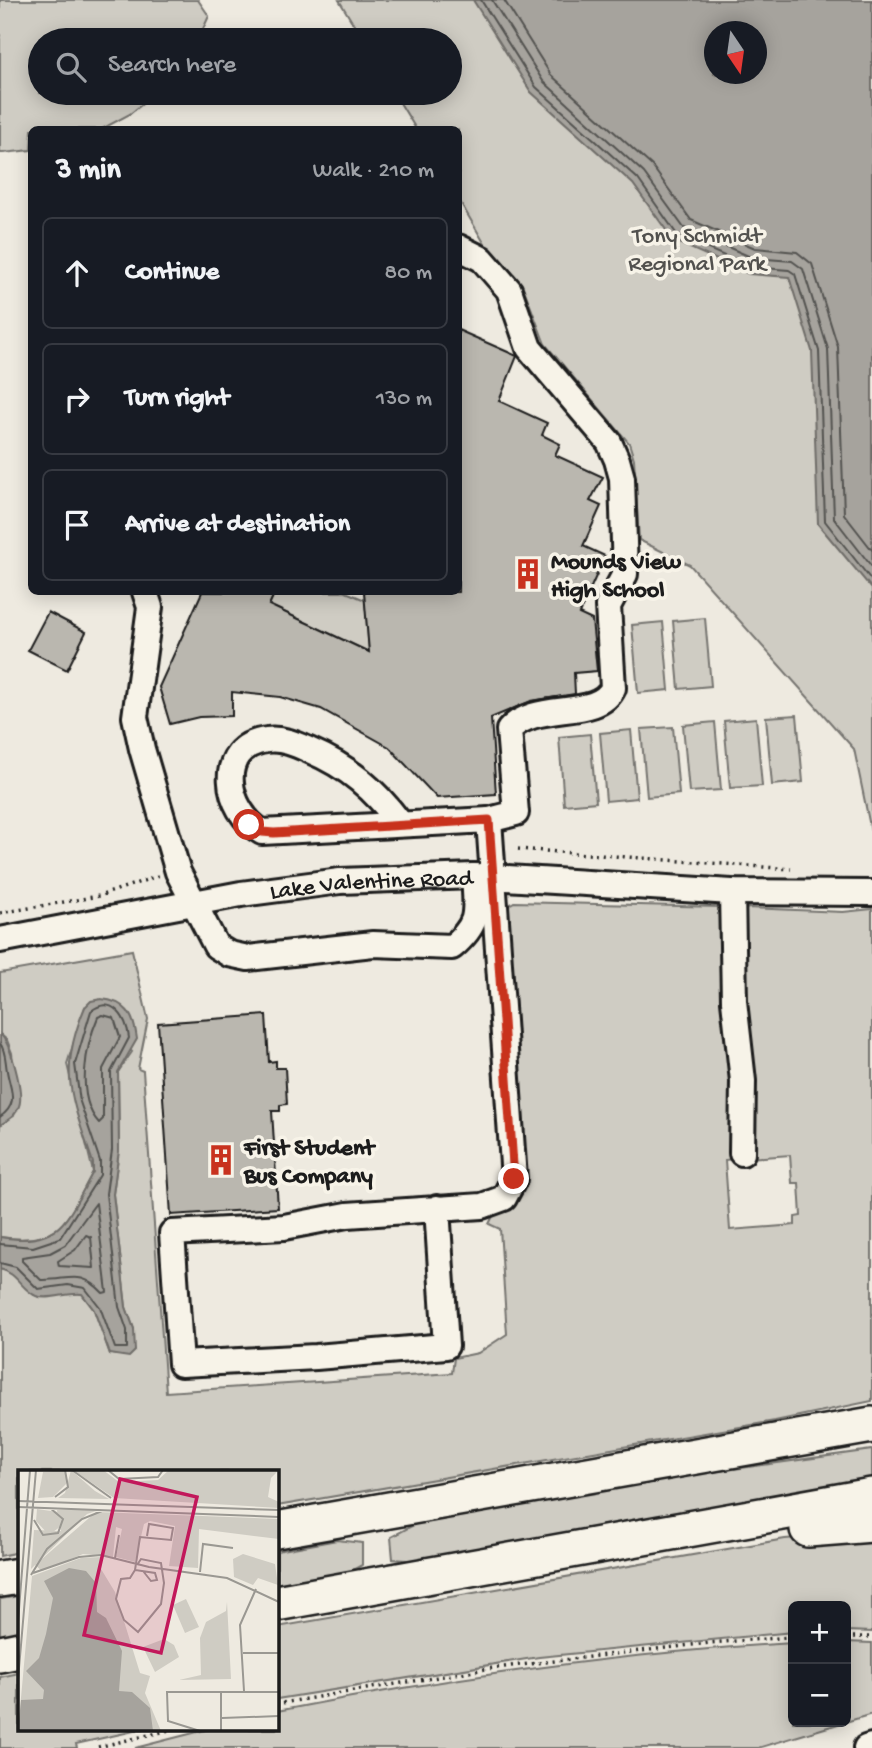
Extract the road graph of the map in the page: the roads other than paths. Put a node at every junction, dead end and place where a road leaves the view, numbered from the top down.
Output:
1 (462, 249) edge
2 (146, 595) edge
3 (489, 820) junction
4 (400, 823) junction
5 (484, 876) junction
6 (732, 892) junction
7 (872, 893) edge
8 (195, 902) junction
9 (0, 940) edge
10 (742, 1153) dead end
11 (437, 1208) junction
12 (872, 1404) edge
13 (872, 1425) edge
14 (687, 1458) junction
15 (872, 1496) edge
16 (872, 1524) edge
17 (278, 1531) edge
18 (426, 1575) junction
19 (18, 1576) edge
20 (0, 1579) edge
21 (278, 1603) edge
22 (18, 1650) edge
23 (0, 1654) edge
24 (872, 1746) edge
25 (866, 1748) edge

1 - 3 street
2 - 8 street
3 - 4 street
3 - 5 street
4 - 4 street
5 - 6 street, Lake Valentine Road
5 - 8 street, Lake Valentine Road
5 - 8 street
5 - 11 street
6 - 7 street, Lake Valentine Road
6 - 10 street
8 - 9 street, Lake Valentine Road
11 - 11 street
12 - 14 highway
13 - 14 highway
14 - 17 highway
15 - 18 highway
16 - 18 highway
18 - 21 highway
19 - 20 highway
22 - 23 highway
24 - 25 street

